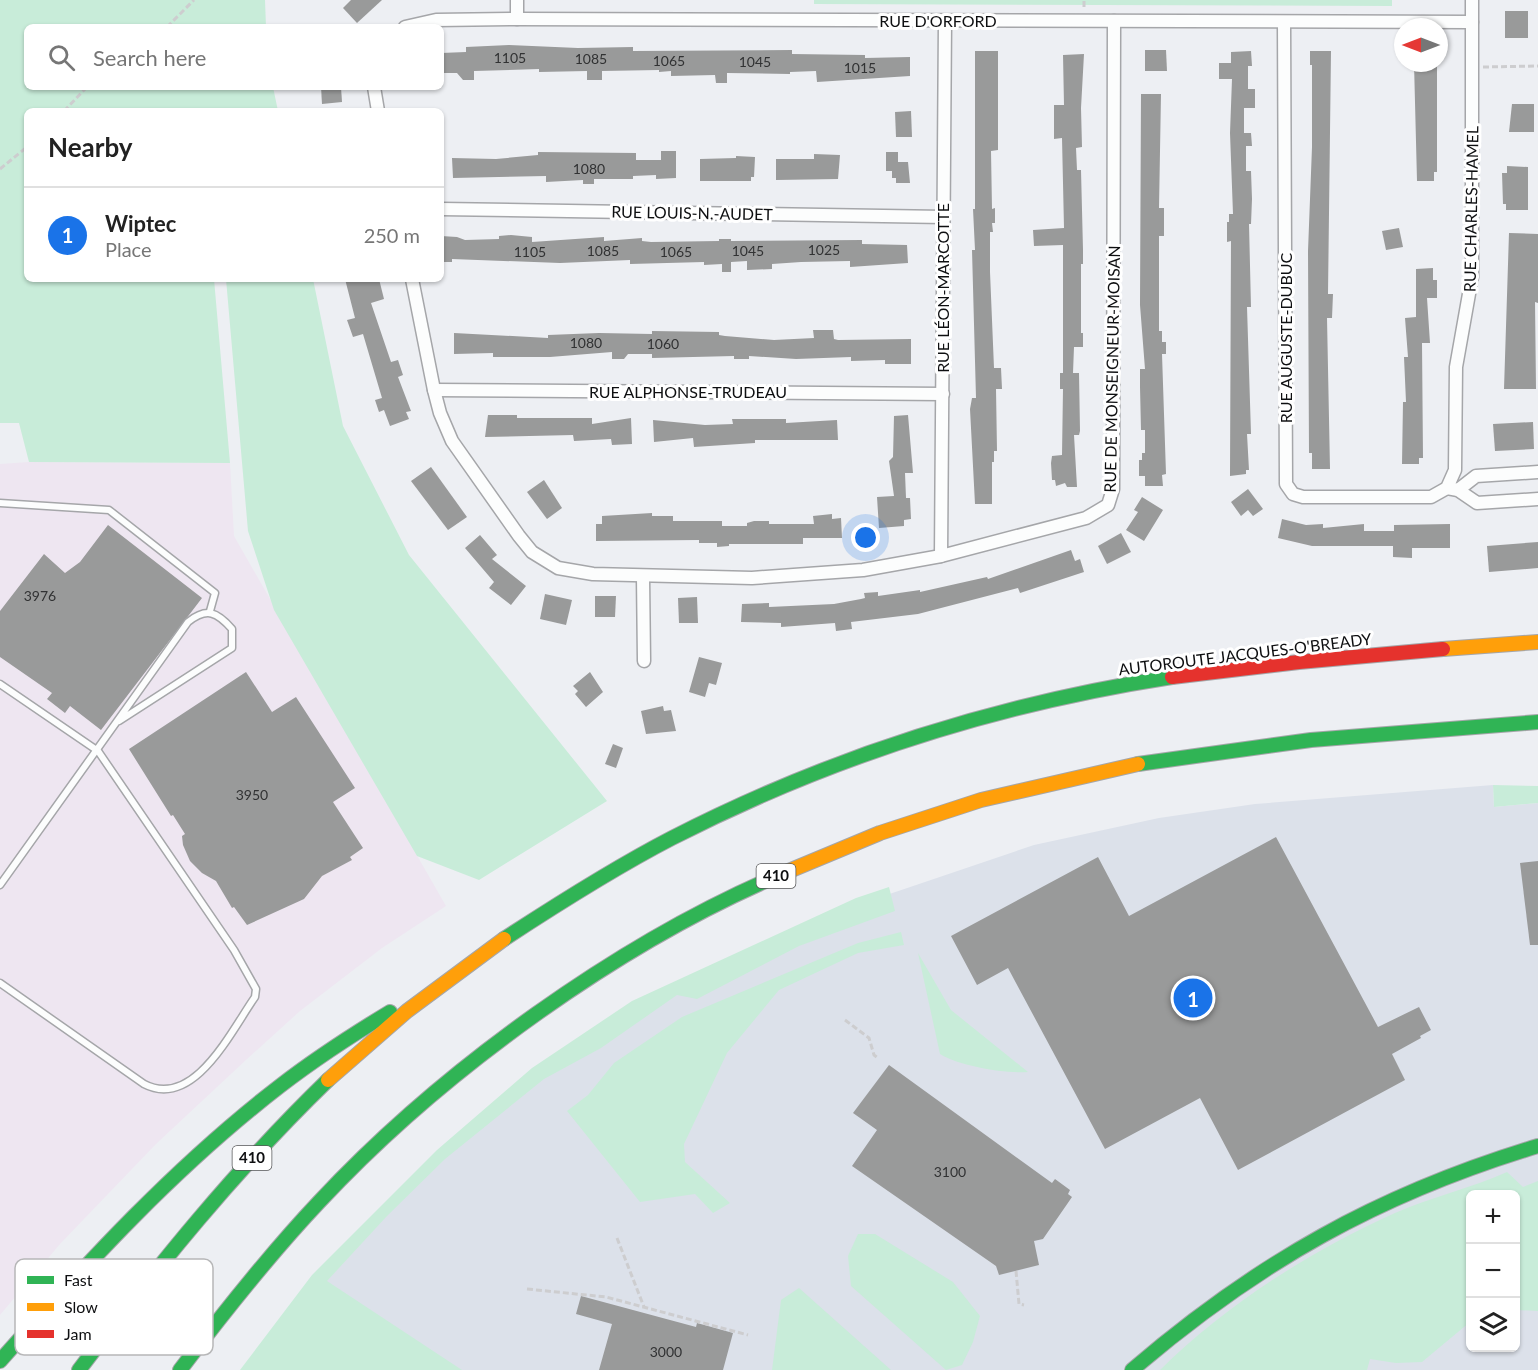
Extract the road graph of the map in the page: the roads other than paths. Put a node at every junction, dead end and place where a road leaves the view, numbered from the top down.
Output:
1 (517, 0) edge
2 (1472, 0) edge
3 (517, 20) junction
4 (945, 21) junction
5 (1114, 21) junction
6 (1284, 22) junction
7 (1472, 22) junction
8 (418, 24) edge
9 (374, 90) edge
10 (378, 108) edge
11 (444, 209) edge
12 (944, 217) junction
13 (413, 282) edge
14 (434, 390) junction
15 (943, 394) junction
16 (1538, 472) edge
17 (1452, 489) junction
18 (1538, 499) edge
19 (0, 503) edge
20 (941, 556) junction
21 (643, 577) junction
22 (210, 611) junction
23 (1538, 642) edge
24 (644, 661) dead end
25 (0, 684) edge
26 (119, 721) junction
27 (1538, 722) edge
28 (98, 751) junction
29 (0, 885) edge
30 (456, 974) junction
31 (0, 983) edge
32 (1538, 1146) edge
33 (95, 1259) edge
34 (167, 1259) edge
35 (213, 1327) edge
36 (15, 1345) edge
37 (91, 1355) edge
38 (192, 1355) edge
39 (0, 1361) edge
40 (79, 1370) edge
41 (180, 1370) edge
42 (1132, 1370) edge

1 - 3 street
2 - 7 street, RUE CHARLES-HAMEL
3 - 4 street, RUE D'ORFORD
3 - 8 street, RUE D'ORFORD
4 - 5 street, RUE D'ORFORD
4 - 12 street, RUE LÉON-MARCOTTE
5 - 6 street, RUE D'ORFORD
5 - 20 street, RUE DE MONSEIGNEUR-MOISAN
6 - 7 street, RUE D'ORFORD
6 - 17 street, RUE AUGUSTE-DUBUC
7 - 17 street, RUE CHARLES-HAMEL
9 - 10 street
11 - 12 street, RUE LOUIS-N.-AUDET
12 - 15 street, RUE LÉON-MARCOTTE
13 - 14 street, RUE DE MONSEIGNEUR-MOISAN
14 - 15 street, RUE ALPHONSE-TRUDEAU
14 - 21 street, RUE DE MONSEIGNEUR-MOISAN
15 - 20 street, RUE LÉON-MARCOTTE
16 - 17 street
17 - 18 street
19 - 22 lane
20 - 21 street, RUE DE MONSEIGNEUR-MOISAN
21 - 24 street
22 - 26 lane
22 - 26 lane
23 - 30 main road, AUTOROUTE JACQUES-O'BREADY / 410
25 - 28 lane
26 - 28 lane
27 - 35 main road, 410
28 - 29 lane
28 - 31 lane
30 - 33 main road
30 - 34 main road, AUTOROUTE JACQUES-O'BREADY / 410
32 - 42 main road
36 - 39 main road
37 - 40 main road, AUTOROUTE JACQUES-O'BREADY / 410
38 - 41 main road, 410

